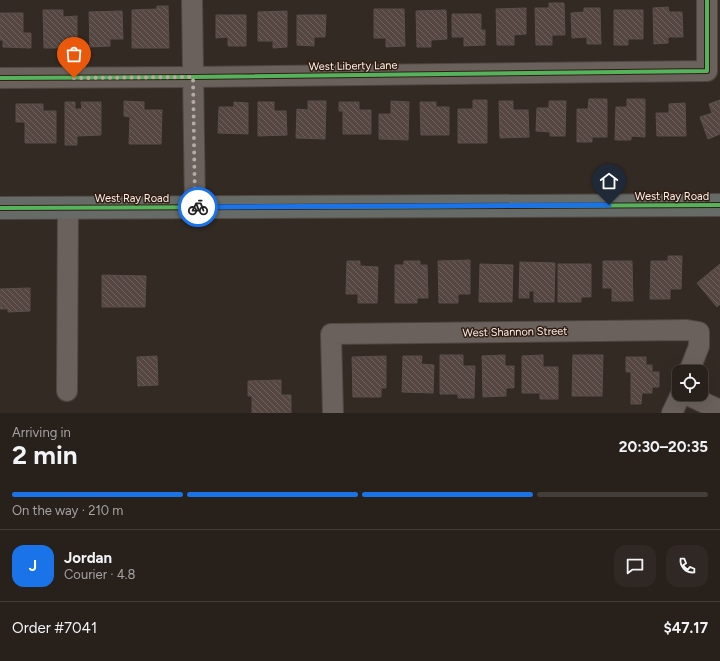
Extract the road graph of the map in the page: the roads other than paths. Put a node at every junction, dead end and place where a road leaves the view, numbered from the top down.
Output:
1 (192, 0) edge
2 (707, 0) edge
3 (193, 77) junction
4 (0, 78) edge
5 (720, 205) edge
6 (68, 207) junction
7 (195, 207) junction
8 (0, 208) edge
9 (692, 365) edge
10 (67, 390) dead end
11 (678, 401) edge
12 (700, 401) edge
13 (720, 410) edge
14 (333, 413) edge
15 (672, 413) edge

1 - 3 street
2 - 3 street, West Liberty Lane
3 - 4 street, West Liberty Lane
3 - 7 street
5 - 7 main road, West Ray Road
6 - 7 main road, West Ray Road
6 - 8 main road, West Ray Road
6 - 10 street
9 - 14 street, West Shannon Street
11 - 15 street
12 - 13 street

